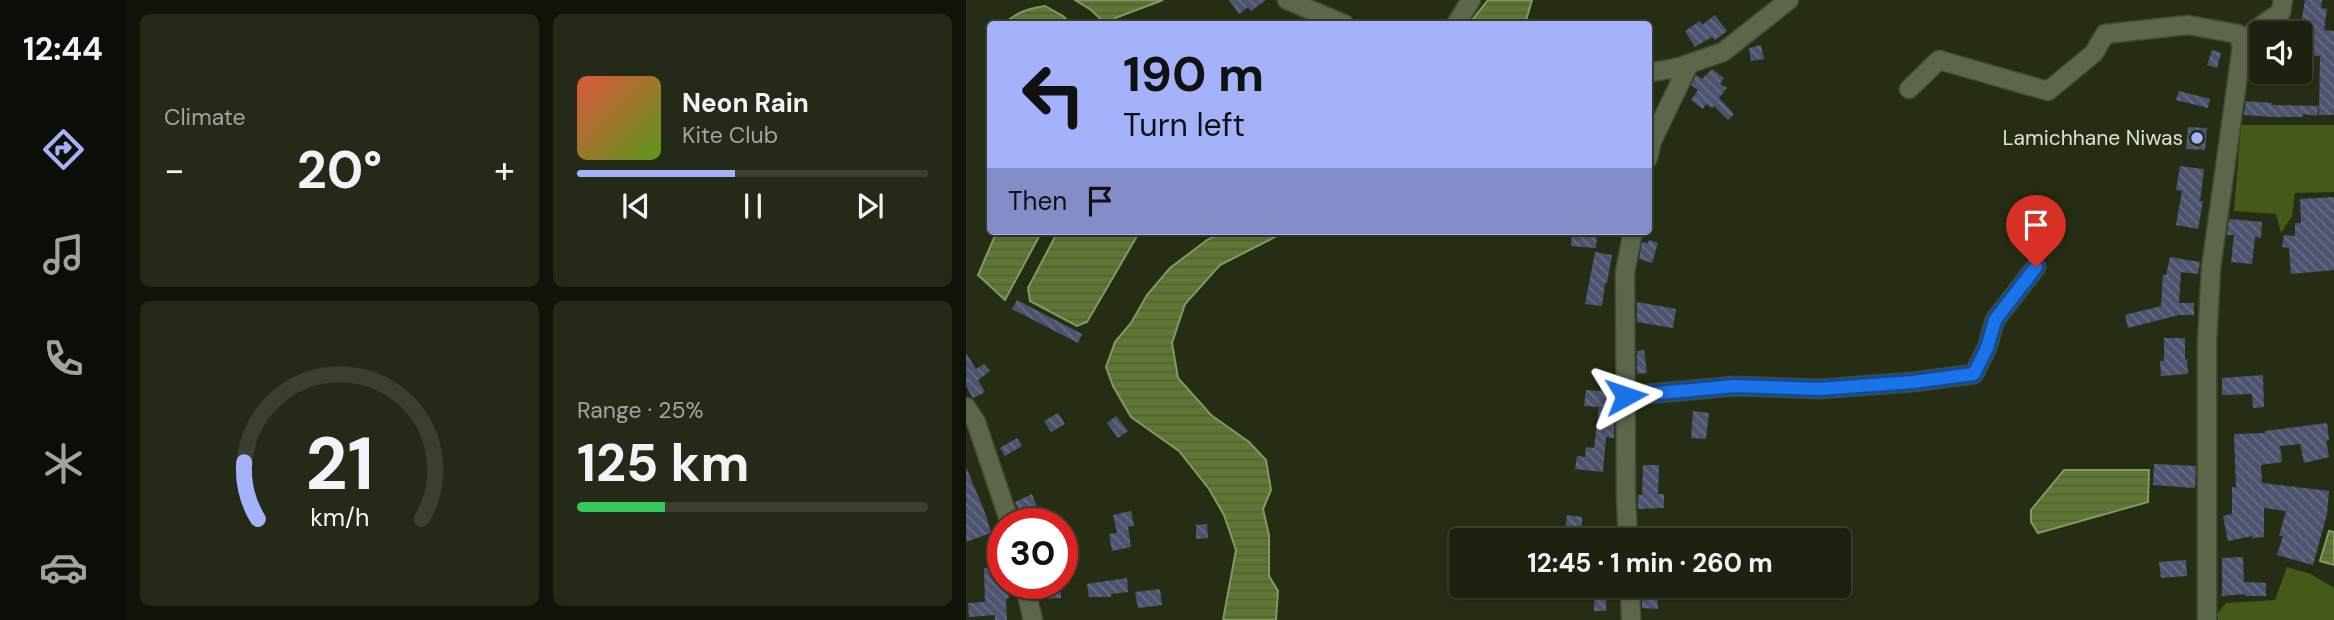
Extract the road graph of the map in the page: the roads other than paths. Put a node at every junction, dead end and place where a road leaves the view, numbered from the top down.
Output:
1 (1287, 0) edge
2 (1471, 0) edge
3 (1789, 0) edge
4 (2283, 0) edge
5 (1337, 21) edge
6 (1459, 21) edge
7 (2242, 46) junction
8 (1689, 64) junction
9 (1652, 72) edge
10 (1909, 89) dead end
11 (1652, 141) edge
12 (1632, 235) edge
13 (2036, 267) dead end
14 (1626, 396) junction
15 (966, 407) edge
16 (1005, 508) edge
17 (1627, 528) edge
18 (1630, 598) edge
19 (1028, 599) edge
20 (1033, 620) edge
21 (1631, 620) edge
22 (2207, 620) edge

1 - 5 street
2 - 6 street
3 - 8 street
4 - 7 street
7 - 10 street
7 - 22 street
8 - 9 street
8 - 11 street
12 - 14 street
13 - 14 street
14 - 17 street
15 - 16 street
18 - 21 street
19 - 20 street

